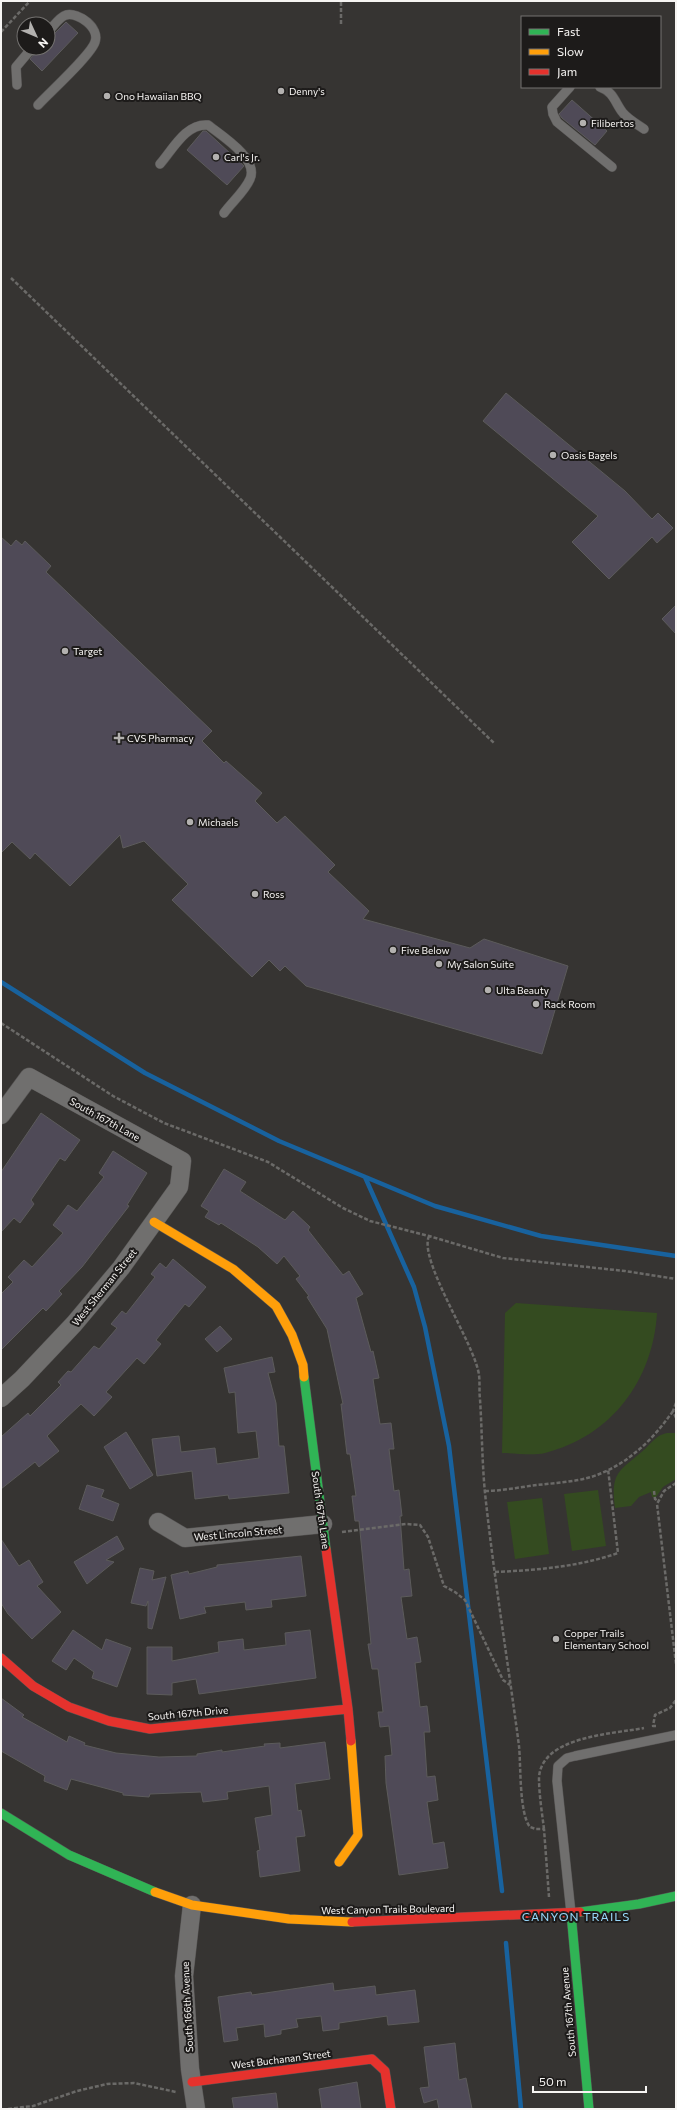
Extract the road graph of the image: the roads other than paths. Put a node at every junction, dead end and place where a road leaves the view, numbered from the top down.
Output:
1 (56, 23) edge
2 (25, 56) edge
3 (17, 85) dead end
4 (569, 88) edge
5 (604, 88) edge
6 (38, 105) dead end
7 (644, 129) dead end
8 (160, 164) dead end
9 (612, 167) dead end
10 (224, 213) dead end
11 (1, 1115) edge
12 (182, 1161) joint
13 (154, 1222) junction
14 (1, 1398) edge
15 (158, 1522) dead end
16 (323, 1530) junction
17 (1, 1658) edge
18 (348, 1709) junction
19 (676, 1735) edge
20 (1, 1813) edge
21 (339, 1862) dead end
22 (676, 1896) edge
23 (192, 1905) junction
24 (571, 1913) junction
25 (194, 2095) edge
26 (390, 2109) edge
27 (589, 2109) edge

1 - 6 lane
2 - 3 lane
4 - 9 lane
5 - 7 lane
8 - 10 lane
11 - 12 street, South 167th Lane
12 - 13 street, West Sherman Street
13 - 14 street, West Sherman Street
13 - 16 street, South 167th Lane
15 - 16 street, West Lincoln Street
16 - 18 street, South 167th Lane
17 - 18 street, South 167th Drive
18 - 21 street, South 167th Lane
19 - 24 lane
20 - 23 street, West Canyon Trails Boulevard
22 - 24 street, West Canyon Trails Boulevard
23 - 24 street, West Canyon Trails Boulevard
23 - 25 street, South 166th Avenue
24 - 27 street, South 167th Avenue
25 - 26 street, West Buchanan Street

